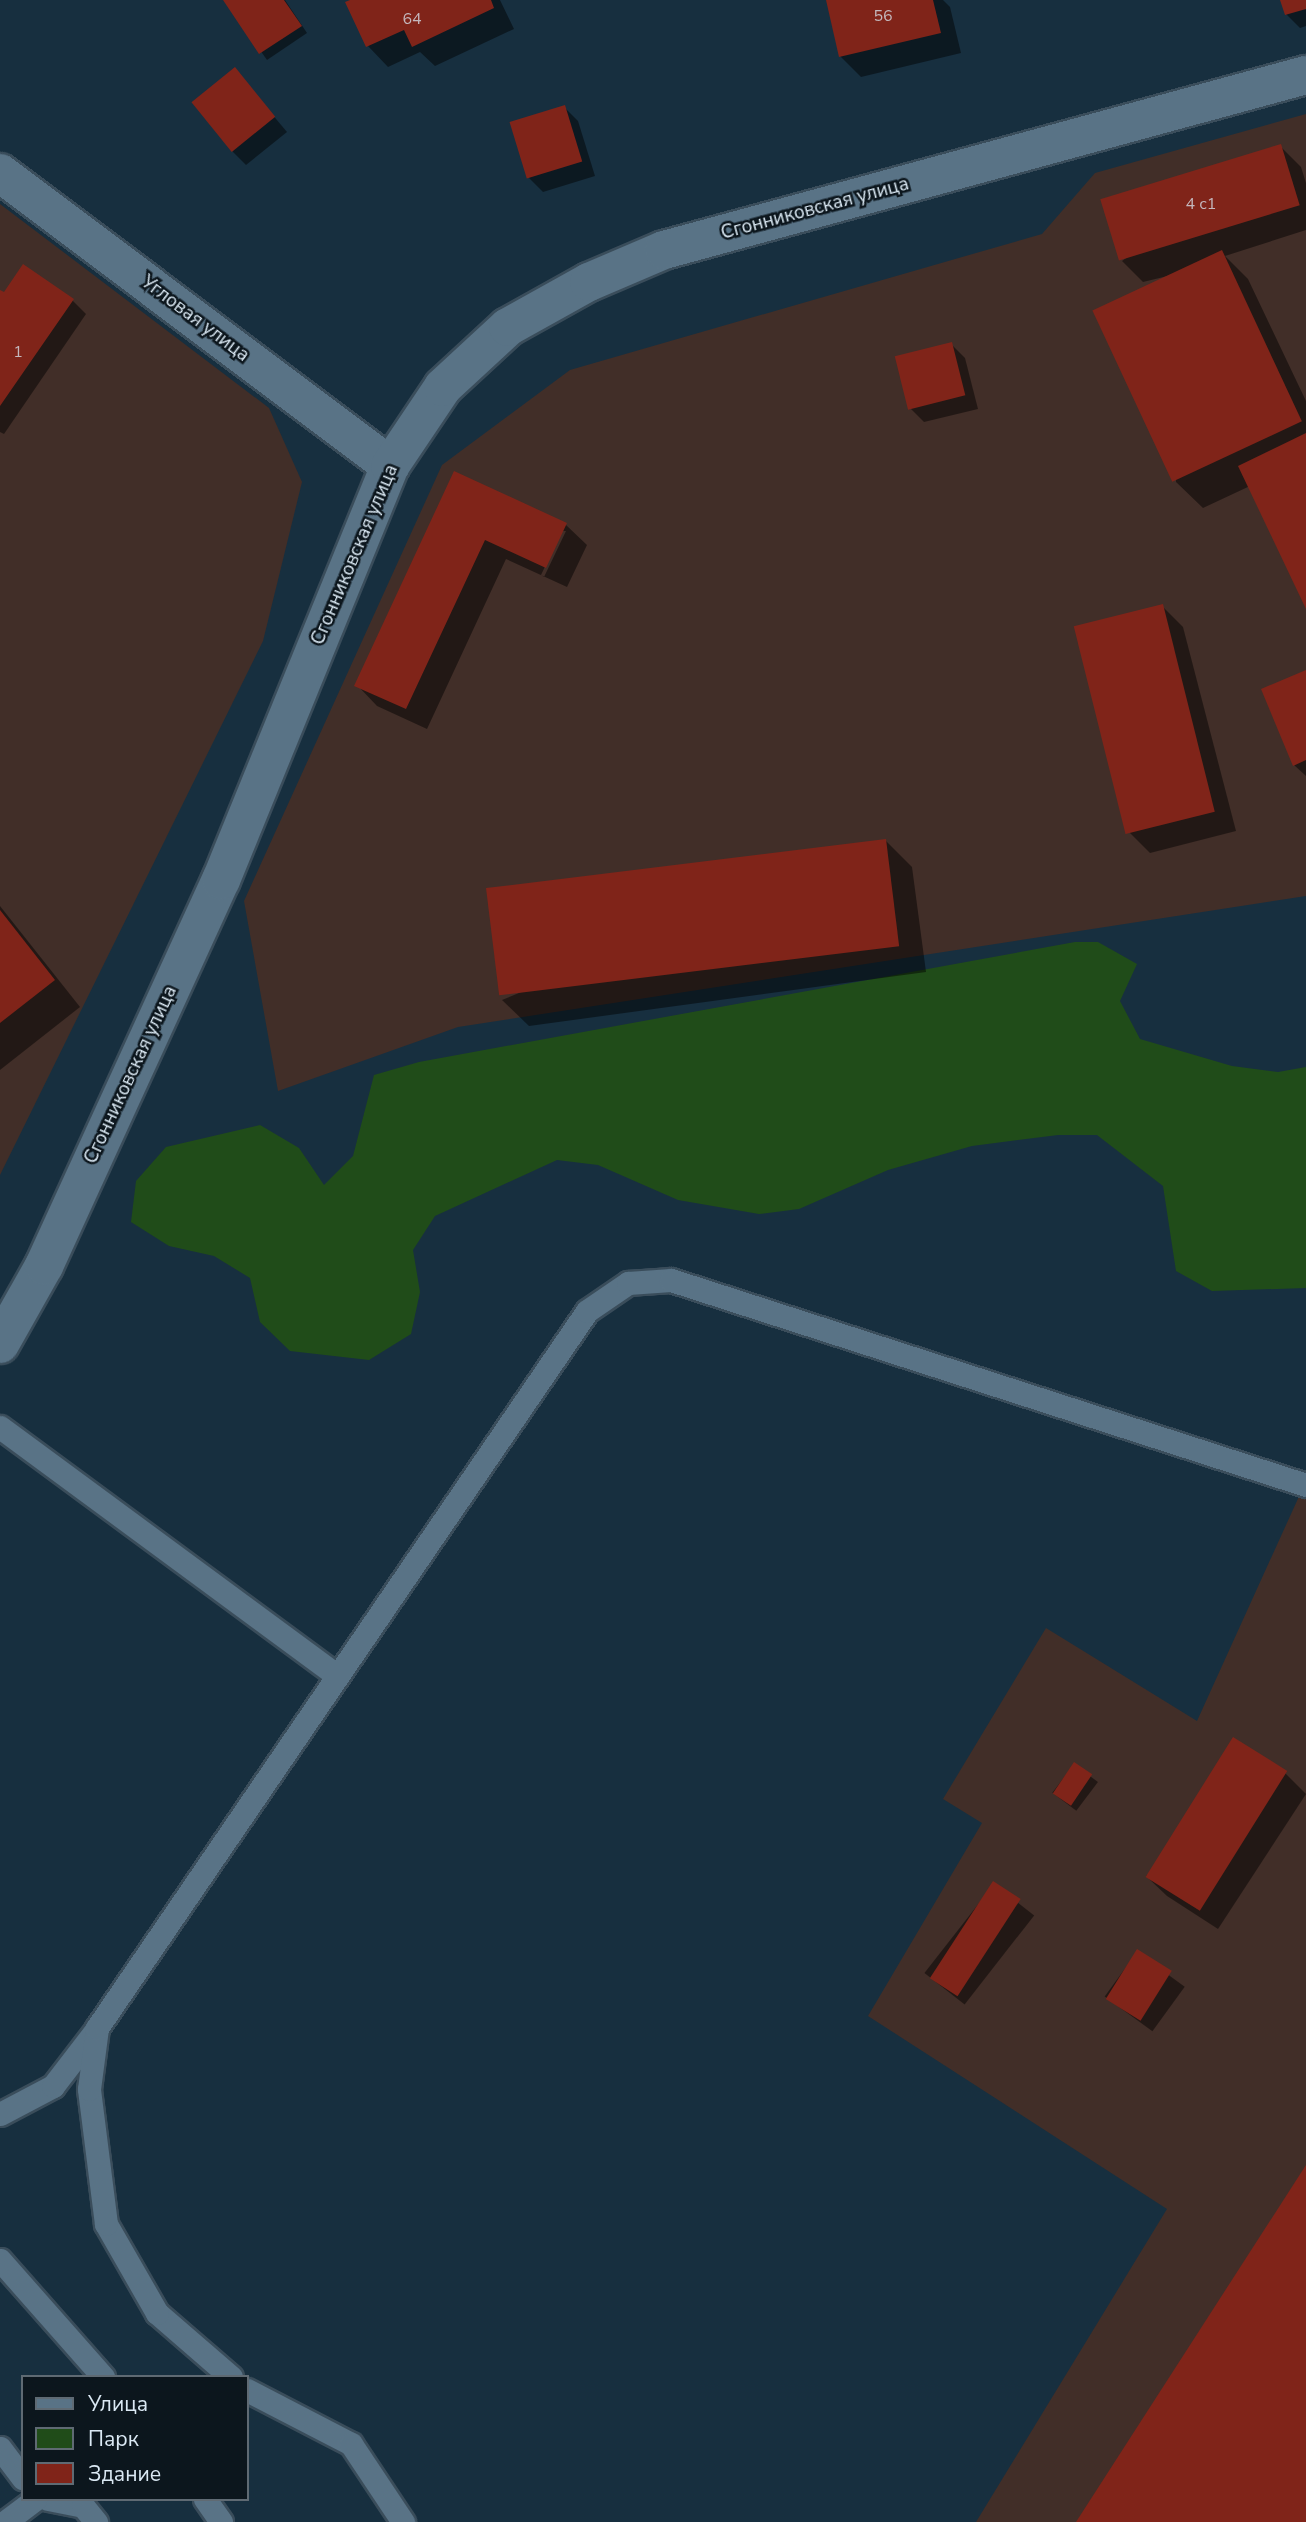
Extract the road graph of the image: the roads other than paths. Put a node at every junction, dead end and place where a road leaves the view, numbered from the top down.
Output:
1 (1306, 75) edge
2 (0, 173) edge
3 (390, 466) junction
4 (0, 1344) edge
5 (0, 1427) edge
6 (1306, 1485) edge
7 (335, 1674) junction
8 (97, 2028) junction
9 (0, 2113) edge
10 (0, 2260) edge
11 (101, 2375) edge
12 (229, 2375) edge
13 (248, 2391) edge
14 (0, 2448) edge
15 (21, 2475) edge
16 (32, 2501) edge
17 (58, 2501) edge
18 (206, 2501) edge
19 (5, 2522) edge
20 (96, 2522) edge
21 (221, 2522) edge
22 (403, 2522) edge

1 - 3 street, Сгонниковская улица
2 - 3 street, Угловая улица
3 - 4 street, Сгонниковская улица
5 - 7 lane
6 - 7 lane
7 - 8 lane
8 - 9 lane
8 - 12 lane
10 - 11 lane
13 - 22 lane
14 - 15 lane
16 - 19 lane
17 - 20 lane
18 - 21 lane

